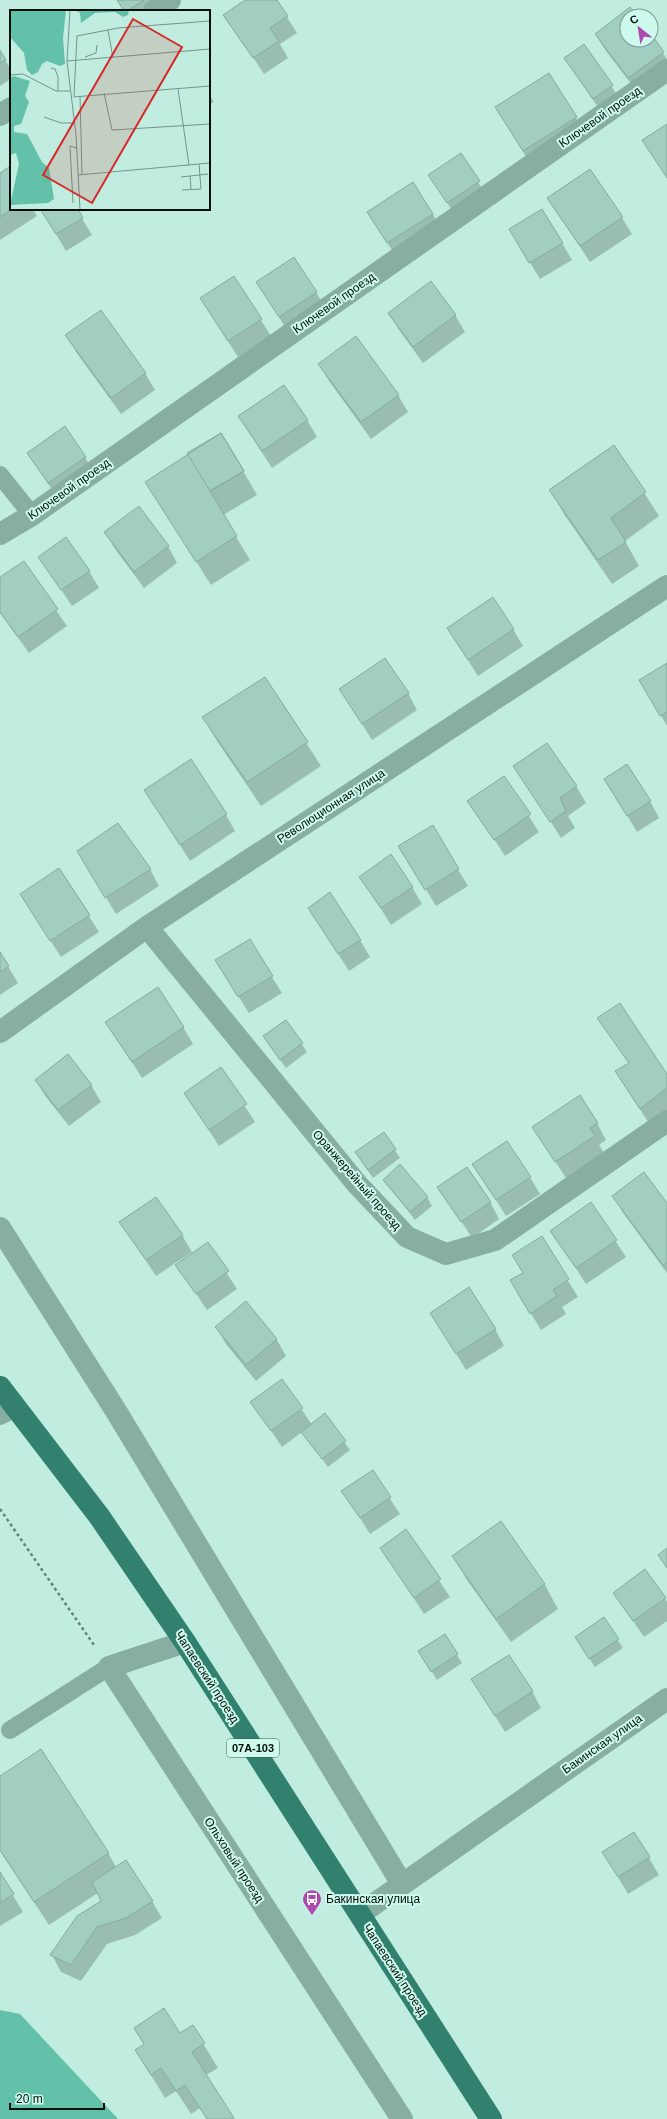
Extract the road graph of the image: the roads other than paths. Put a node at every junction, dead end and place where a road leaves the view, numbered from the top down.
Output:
1 (170, 0) edge
2 (155, 10) edge
3 (667, 70) edge
4 (10, 109) edge
5 (0, 115) edge
6 (0, 475) edge
7 (32, 514) junction
8 (0, 534) edge
9 (667, 586) edge
10 (147, 927) junction
11 (0, 1032) edge
12 (667, 1121) edge
13 (0, 1228) edge
14 (0, 1387) edge
15 (8, 1412) edge
16 (185, 1642) junction
17 (109, 1667) junction
18 (667, 1699) edge
19 (10, 1730) dead end
20 (402, 1884) junction
21 (360, 1914) junction
22 (402, 2119) edge
23 (491, 2119) edge

1 - 2 street
3 - 7 street, Ключевой проезд
4 - 5 street
6 - 7 lane
7 - 8 street, Ключевой проезд
9 - 10 street, Революционная улица
10 - 11 street, Революционная улица
10 - 12 street, Оранжерейный проезд
13 - 20 street
14 - 15 main road, Чапаевский проезд / 07А-103
15 - 16 main road, Чапаевский проезд / 07А-103
16 - 17 street
16 - 21 main road, Чапаевский проезд / 07А-103
17 - 19 lane
17 - 22 street, Ольховый проезд
18 - 20 street, Бакинская улица
20 - 21 street, Бакинская улица
21 - 23 main road, Чапаевский проезд / 07А-103

